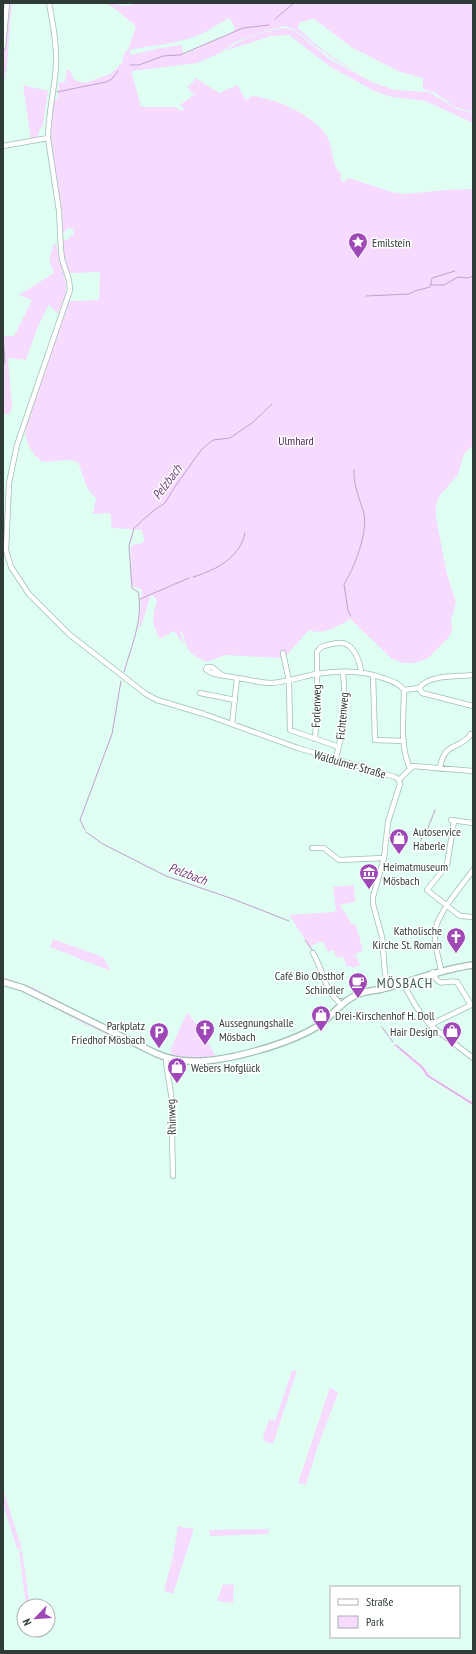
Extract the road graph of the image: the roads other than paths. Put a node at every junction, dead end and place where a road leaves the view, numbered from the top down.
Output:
1 (7, 3) edge
2 (49, 3) edge
3 (3, 47) edge
4 (48, 138) junction
5 (3, 146) edge
6 (283, 654) dead end
7 (343, 672) junction
8 (361, 672) junction
9 (317, 674) junction
10 (373, 674) junction
11 (222, 675) dead end
12 (473, 675) edge
13 (238, 678) junction
14 (288, 681) junction
15 (419, 688) junction
16 (404, 690) junction
17 (200, 693) dead end
18 (235, 700) junction
19 (473, 706) edge
20 (232, 724) junction
21 (472, 734) dead end
22 (315, 739) junction
23 (404, 741) junction
24 (339, 747) junction
25 (335, 761) junction
26 (410, 768) junction
27 (440, 769) junction
28 (473, 771) edge
29 (399, 780) junction
30 (473, 823) edge
31 (312, 848) dead end
32 (384, 858) junction
33 (473, 870) edge
34 (448, 905) junction
35 (473, 917) edge
36 (313, 953) dead end
37 (473, 965) edge
38 (441, 970) junction
39 (434, 972) junction
40 (3, 982) edge
41 (402, 982) junction
42 (391, 986) junction
43 (342, 1005) junction
44 (430, 1025) junction
45 (167, 1058) junction
46 (473, 1058) edge
47 (173, 1176) dead end

1 - 3 street
2 - 4 street, Waldulmer Straße
4 - 5 street
4 - 20 street, Waldulmer Straße
6 - 14 street
7 - 8 street
7 - 9 street
7 - 24 street, Fichtenweg
8 - 9 street, Forlenweg
8 - 10 street
9 - 14 street
9 - 22 street, Forlenweg
10 - 16 street
10 - 23 street
11 - 13 street
12 - 15 street
13 - 14 street
13 - 18 street
14 - 22 street
15 - 16 street
15 - 19 street
16 - 23 street
17 - 18 street
18 - 20 street
20 - 25 street, Waldulmer Straße
21 - 27 street
22 - 24 street
23 - 26 street
24 - 25 street, Fichtenweg
25 - 29 street, Waldulmer Straße
26 - 27 street
26 - 29 street
27 - 28 street
29 - 32 street, Waldulmer Straße
30 - 34 street
31 - 32 street
32 - 42 street, Waldulmer Straße
33 - 34 street
34 - 35 street
34 - 38 street
36 - 43 street
37 - 38 main road
38 - 39 main road
39 - 41 main road
39 - 44 street
40 - 45 main road
41 - 42 main road
41 - 44 street
42 - 43 main road
43 - 45 main road
44 - 46 street
45 - 47 street, Rhinweg

